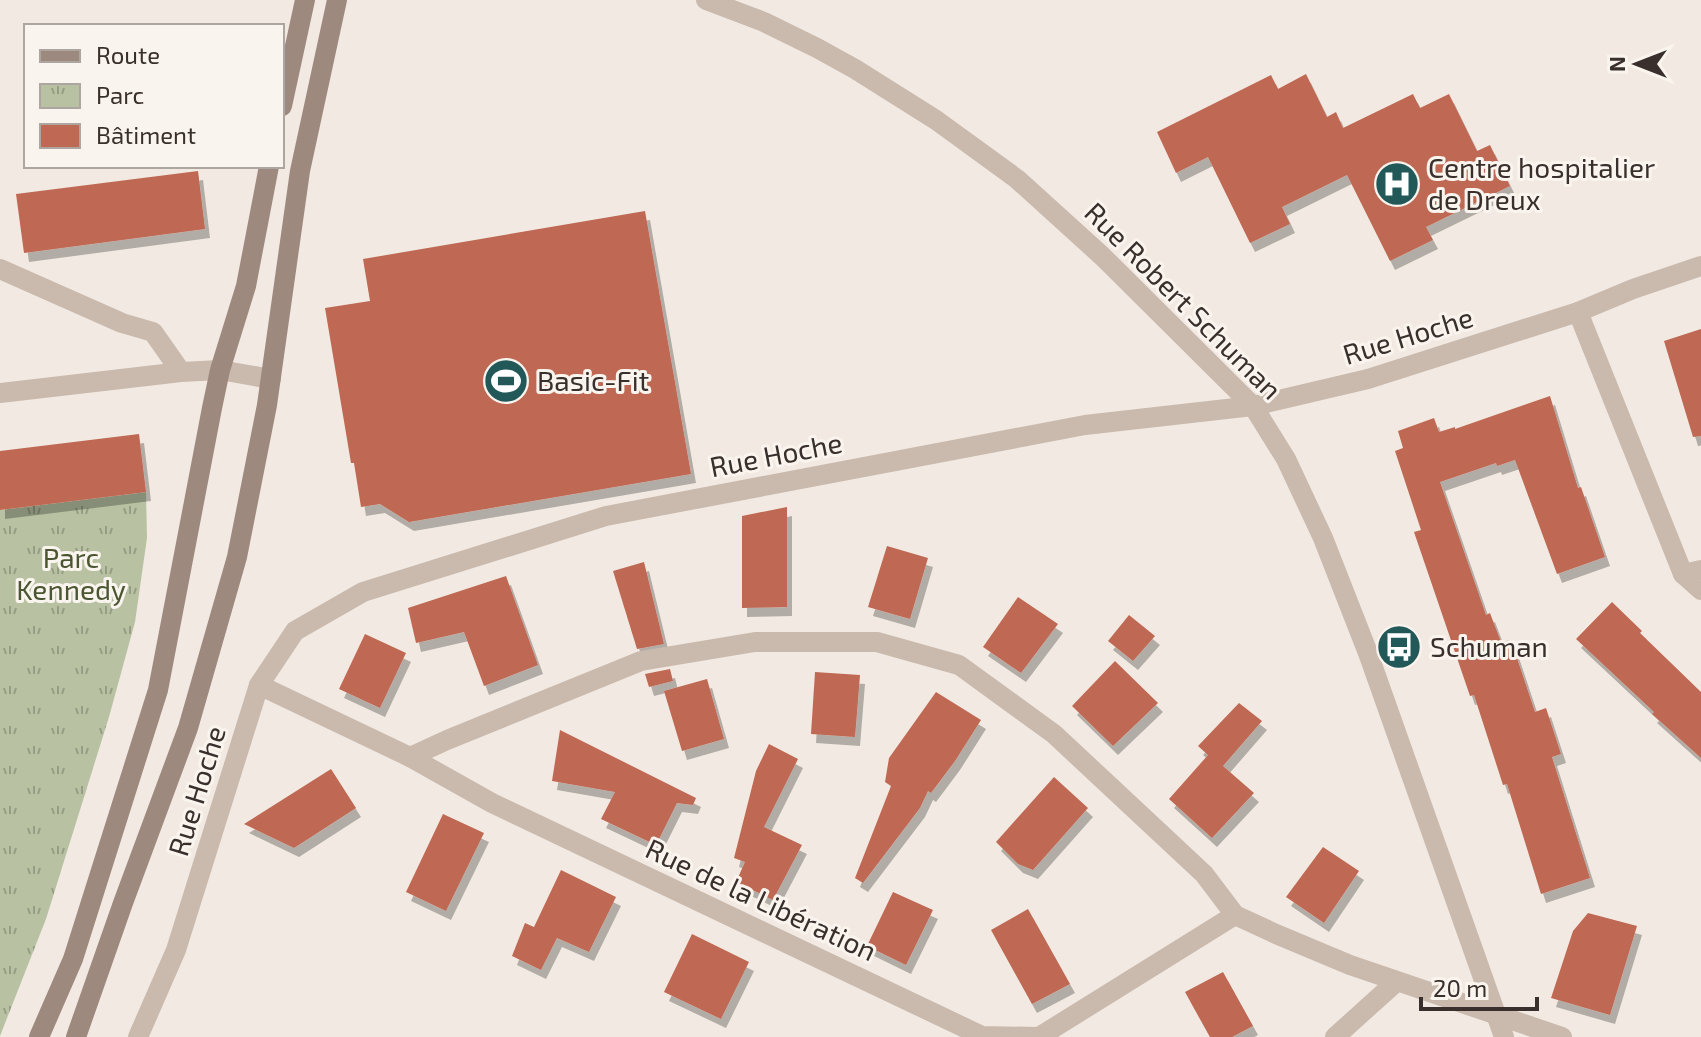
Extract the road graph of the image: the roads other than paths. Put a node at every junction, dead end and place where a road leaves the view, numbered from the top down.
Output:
1 (305, 0) edge
2 (337, 0) edge
3 (706, 0) edge
4 (284, 97) edge
5 (269, 168) edge
6 (1701, 266) edge
7 (3, 270) edge
8 (1578, 312) junction
9 (220, 370) junction
10 (181, 372) junction
11 (271, 379) junction
12 (0, 393) edge
13 (1253, 406) junction
14 (1692, 572) edge
15 (1701, 590) edge
16 (259, 685) junction
17 (410, 757) junction
18 (1235, 915) junction
19 (1396, 982) junction
20 (1496, 1015) junction
21 (39, 1037) edge
22 (76, 1037) edge
23 (138, 1037) edge
24 (1335, 1037) edge
25 (1504, 1037) edge
26 (1562, 1037) edge

1 - 4 main road
2 - 11 main road
3 - 13 street, Rue Robert Schuman
5 - 9 main road
6 - 8 street, Rue Hoche
7 - 10 street
8 - 13 street, Rue Hoche
8 - 14 street
9 - 10 street
9 - 11 street
9 - 21 main road
10 - 12 street
11 - 22 main road
13 - 16 street, Rue Hoche
13 - 20 street, Rue Robert Schuman
14 - 15 street
16 - 17 street, Rue de la Libération
16 - 23 street, Rue Hoche
17 - 18 street, Rue de la Libération
17 - 18 street
18 - 19 street
19 - 20 street
19 - 24 street
20 - 25 street, Rue Robert Schuman
20 - 26 street

